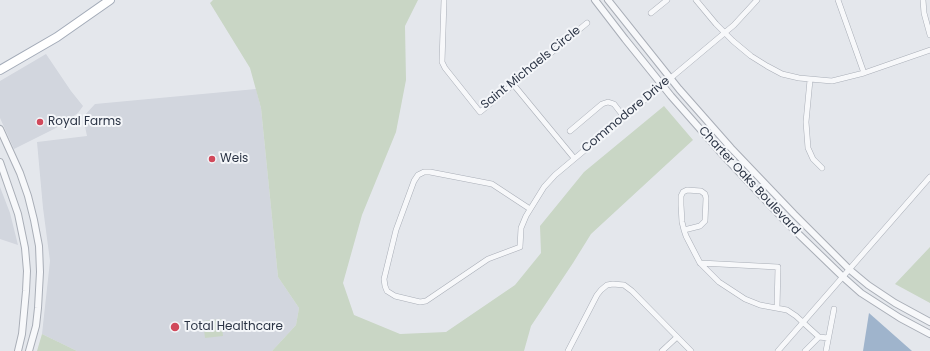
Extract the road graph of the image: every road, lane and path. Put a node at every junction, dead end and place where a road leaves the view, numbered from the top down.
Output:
1 (110, 0) edge
2 (444, 0) edge
3 (595, 0) edge
4 (608, 0) edge
5 (667, 0) edge
6 (696, 0) edge
7 (757, 0) edge
8 (838, 0) edge
9 (923, 0) edge
10 (650, 13) dead end
11 (587, 23) dead end
12 (725, 33) junction
13 (930, 35) edge
14 (930, 50) edge
15 (15, 61) junction
16 (0, 62) edge
17 (0, 70) edge
18 (864, 74) junction
19 (670, 79) junction
20 (810, 80) junction
21 (513, 84) junction
22 (662, 85) junction
23 (624, 117) junction
24 (0, 129) edge
25 (570, 131) dead end
26 (574, 158) junction
27 (0, 162) edge
28 (822, 168) dead end
29 (930, 177) edge
30 (530, 209) junction
31 (684, 230) junction
32 (700, 263) junction
33 (850, 270) junction
34 (843, 277) junction
35 (777, 308) junction
36 (834, 309) dead end
37 (930, 322) edge
38 (803, 323) junction
39 (930, 334) edge
40 (677, 337) junction
41 (819, 337) junction
42 (828, 338) junction
43 (18, 351) edge
44 (30, 351) edge
45 (568, 351) edge
46 (662, 351) edge
47 (691, 351) edge
48 (778, 351) edge
49 (805, 351) edge
50 (826, 351) edge

1 - 15 main road
2 - 21 street, Saint Michaels Circle
3 - 22 street, Charter Oaks Boulevard
4 - 19 street, Charter Oaks Boulevard
5 - 10 street
6 - 12 street
7 - 12 street, Commodore Drive
8 - 18 street
9 - 13 street
11 - 21 street, Saint Michaels Circle
12 - 19 street, Commodore Drive
12 - 20 street
14 - 18 street
15 - 16 main road
15 - 17 main road
18 - 20 street
19 - 22 street, Commodore Drive
19 - 33 street, Charter Oaks Boulevard
20 - 28 street
21 - 26 street
22 - 23 street, Commodore Drive
22 - 34 street, Charter Oaks Boulevard
23 - 25 street
23 - 26 street, Commodore Drive
24 - 44 street
26 - 30 street, Commodore Drive
27 - 43 street
29 - 33 street
30 - 30 street, Commodore Drive
31 - 31 street
31 - 32 street
32 - 35 street
32 - 35 street
33 - 34 street
33 - 37 street, Charter Oaks Boulevard
34 - 38 street
34 - 39 street, Charter Oaks Boulevard
35 - 38 street
36 - 42 street
38 - 41 street
38 - 48 street
40 - 45 street
40 - 46 street
40 - 47 street
41 - 42 street
41 - 49 street
42 - 50 street

